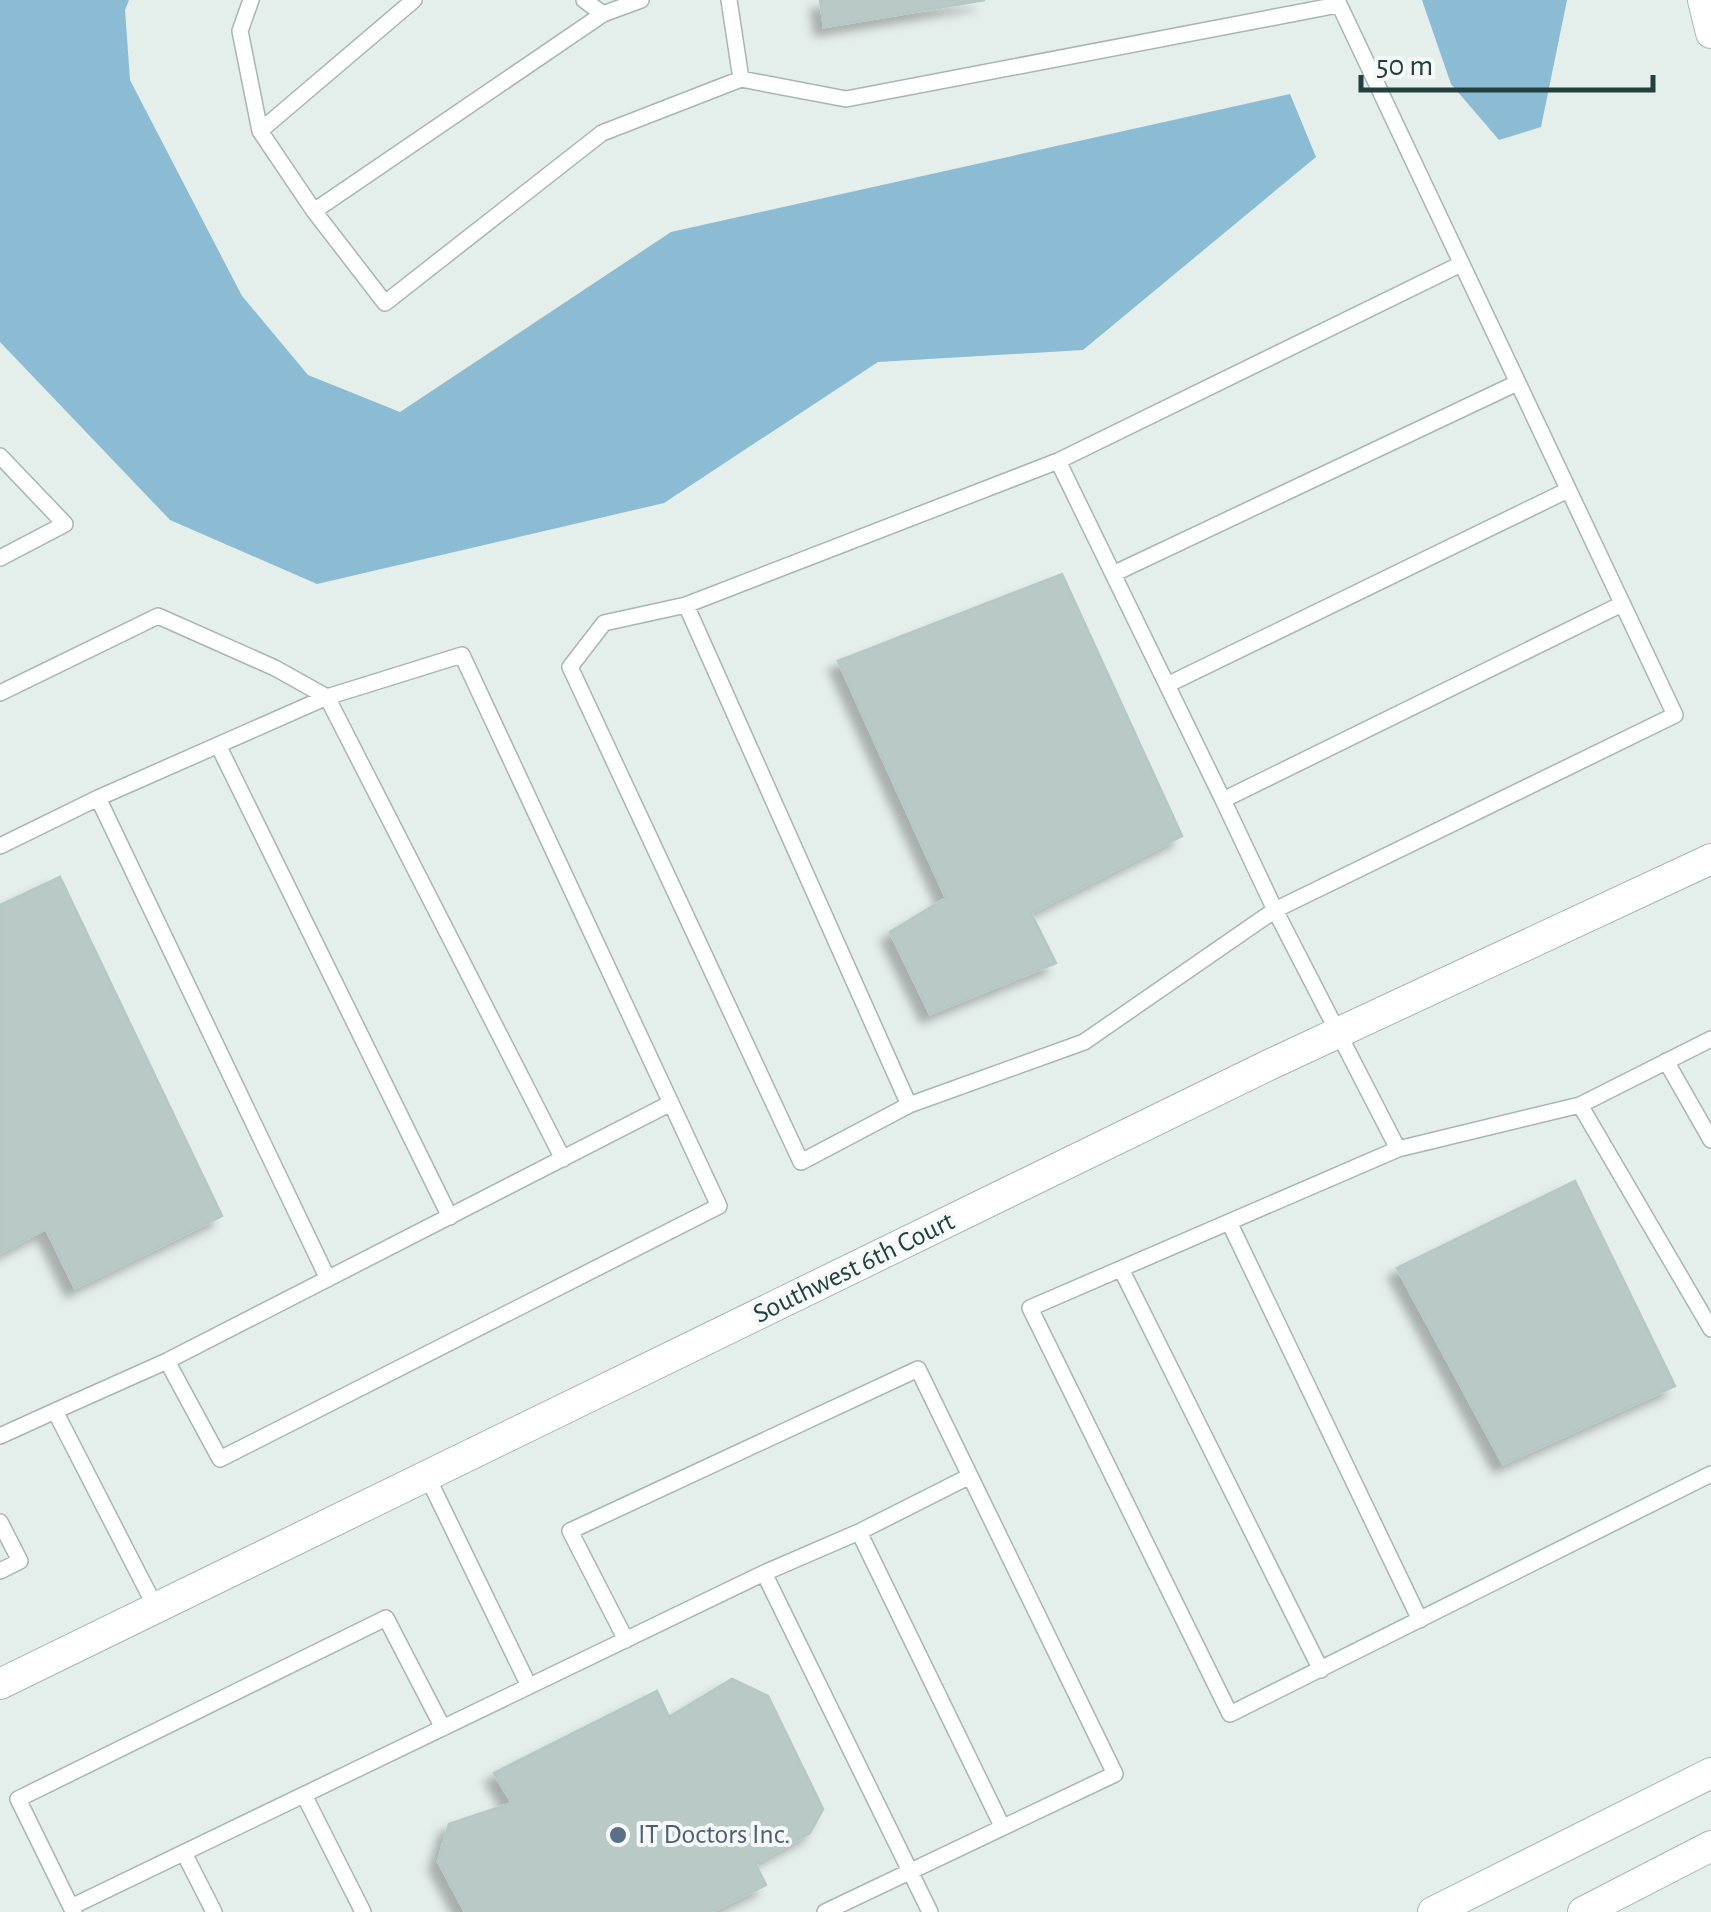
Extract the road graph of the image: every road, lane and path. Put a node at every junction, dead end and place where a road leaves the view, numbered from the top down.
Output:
1 (250, 0) edge
2 (414, 0) edge
3 (584, 0) edge
4 (642, 0) edge
5 (729, 0) edge
6 (1704, 0) edge
7 (1338, 3) edge
8 (604, 14) junction
9 (1711, 33) edge
10 (741, 79) junction
11 (260, 131) junction
12 (314, 211) junction
13 (1462, 264) junction
14 (1517, 383) junction
15 (0, 456) edge
16 (1058, 461) junction
17 (1568, 490) junction
18 (0, 558) edge
19 (1113, 574) junction
20 (1622, 604) junction
21 (686, 605) junction
22 (1167, 685) junction
23 (0, 693) edge
24 (328, 698) junction
25 (218, 745) junction
26 (98, 798) junction
27 (1223, 800) junction
28 (0, 846) edge
29 (1711, 860) edge
30 (1275, 910) junction
31 (1339, 1032) junction
32 (1711, 1039) edge
33 (1666, 1061) junction
34 (671, 1103) junction
35 (1580, 1105) junction
36 (909, 1106) junction
37 (1711, 1140) edge
38 (1398, 1149) junction
39 (563, 1158) junction
40 (450, 1216) junction
41 (1230, 1222) junction
42 (1121, 1268) junction
43 (328, 1279) junction
44 (1711, 1329) edge
45 (166, 1361) junction
46 (55, 1411) junction
47 (0, 1436) edge
48 (1711, 1474) edge
49 (427, 1476) junction
50 (970, 1476) junction
51 (0, 1522) edge
52 (859, 1532) junction
53 (0, 1571) edge
54 (764, 1573) junction
55 (156, 1608) junction
56 (1420, 1620) junction
57 (626, 1640) junction
58 (1321, 1670) junction
59 (0, 1684) edge
60 (529, 1686) junction
61 (443, 1728) junction
62 (1711, 1772) edge
63 (304, 1795) junction
64 (1002, 1826) junction
65 (1711, 1846) edge
66 (184, 1853) junction
67 (910, 1870) junction
68 (73, 1910) edge
69 (214, 1912) edge
70 (363, 1912) edge
71 (824, 1912) edge
72 (930, 1912) edge
73 (1433, 1912) edge
74 (1583, 1912) edge

1 - 11 lane
2 - 11 lane
3 - 8 lane
4 - 8 lane
5 - 10 lane
6 - 9 street
7 - 10 lane
7 - 13 lane
8 - 12 lane
10 - 12 lane
11 - 12 lane
13 - 14 lane
13 - 16 lane
14 - 17 lane
14 - 19 lane
15 - 18 lane
16 - 19 lane
16 - 21 lane
17 - 20 lane
17 - 22 lane
19 - 22 lane
20 - 27 lane
20 - 30 lane
21 - 36 lane
21 - 36 lane
22 - 27 lane
23 - 24 lane
24 - 25 lane
24 - 34 lane
24 - 39 lane
25 - 26 lane
25 - 40 lane
26 - 28 lane
26 - 43 lane
27 - 30 lane
29 - 31 street, Southwest 6th Court
30 - 31 lane
30 - 36 lane
31 - 38 lane
31 - 49 street, Southwest 6th Court
32 - 33 lane
33 - 35 lane
33 - 37 lane
34 - 39 lane
34 - 45 lane
35 - 38 lane
35 - 44 lane
38 - 41 lane
39 - 40 lane
40 - 43 lane
41 - 42 lane
41 - 56 lane
42 - 58 lane
42 - 58 lane
43 - 45 lane
45 - 46 lane
46 - 47 lane
46 - 55 lane
48 - 56 lane
49 - 55 street, Southwest 6th Court
49 - 60 lane
50 - 52 lane
50 - 57 lane
50 - 64 lane
51 - 53 lane
52 - 54 lane
52 - 64 lane
54 - 57 lane
54 - 67 lane
55 - 59 street, Southwest 6th Court
56 - 58 lane
57 - 60 lane
60 - 61 lane
61 - 63 lane
61 - 68 lane
62 - 73 street
63 - 66 lane
63 - 70 lane
64 - 67 lane
65 - 74 street
66 - 68 lane
66 - 69 lane
67 - 71 lane
67 - 72 lane

